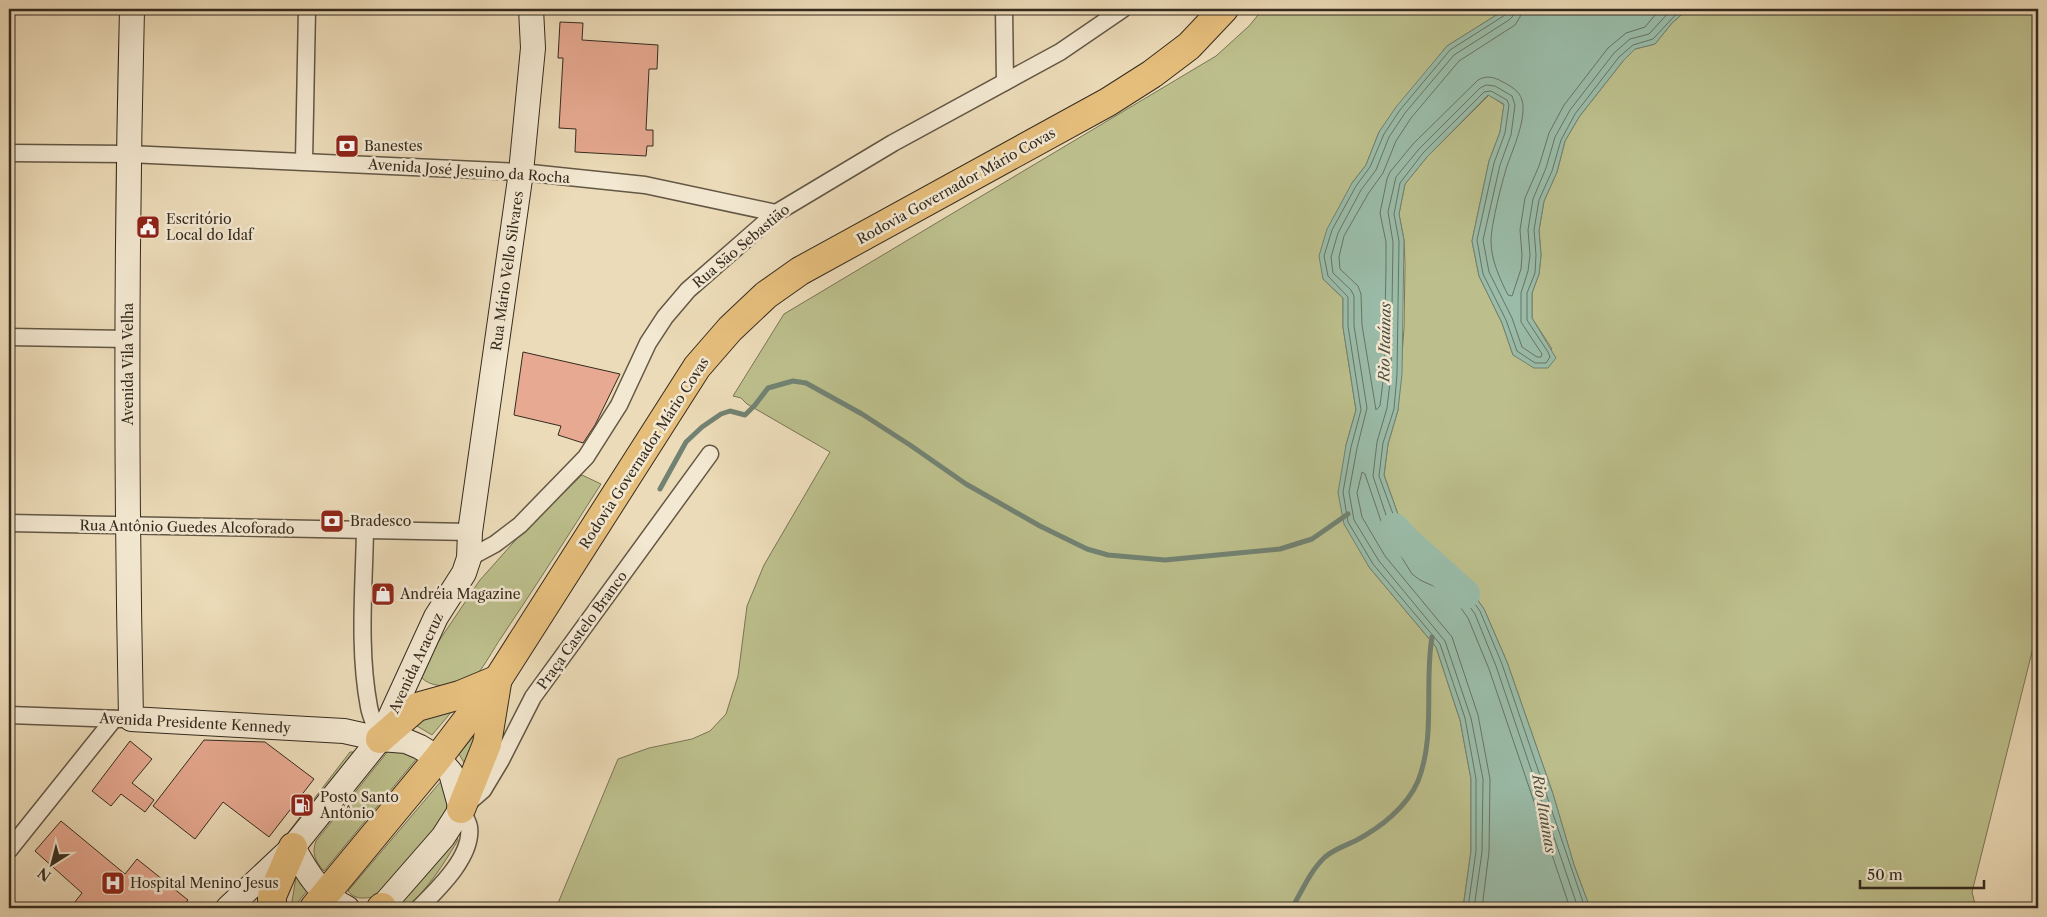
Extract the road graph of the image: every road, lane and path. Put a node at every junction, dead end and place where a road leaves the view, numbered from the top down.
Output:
1 (132, 9) edge
2 (307, 9) edge
3 (531, 9) edge
4 (1004, 9) edge
5 (1123, 9) edge
6 (1224, 9) edge
7 (1005, 82) junction
8 (9, 153) edge
9 (128, 154) junction
10 (304, 161) junction
11 (521, 172) junction
12 (776, 213) junction
13 (9, 337) edge
14 (128, 339) junction
15 (710, 454) dead end
16 (9, 524) edge
17 (127, 526) junction
18 (365, 530) junction
19 (470, 532) junction
20 (469, 558) junction
21 (498, 680) junction
22 (9, 715) edge
23 (122, 719) junction
24 (380, 739) junction
25 (438, 758) junction
26 (461, 809) junction
27 (293, 847) junction
28 (9, 850) edge
29 (328, 904) edge
30 (228, 908) edge
31 (272, 908) edge
32 (377, 908) edge
33 (420, 908) edge

1 - 9 main road, Avenida Vila Velha
2 - 10 street
3 - 11 main road, Rua Mário Vello Silvares
4 - 7 street
5 - 7 street, Rua São Sebastião
6 - 21 highway, Rodovia Governador Mário Covas
7 - 12 street, Rua São Sebastião
8 - 9 street, Avenida José Jesuino da Rocha
9 - 10 street, Avenida José Jesuino da Rocha
9 - 14 main road, Avenida Vila Velha
10 - 11 street, Avenida José Jesuino da Rocha
11 - 12 street, Avenida José Jesuino da Rocha
11 - 19 main road, Rua Mário Vello Silvares
12 - 20 street, Rua São Sebastião
13 - 14 street
14 - 17 main road, Avenida Vila Velha
15 - 26 street, Praça Castelo Branco
16 - 17 street, Rua Antônio Guedes Alcoforado
17 - 18 street, Rua Antônio Guedes Alcoforado
17 - 23 main road, Avenida Vila Velha
18 - 19 street, Rua Antônio Guedes Alcoforado
18 - 24 street
19 - 20 main road, Avenida Aracruz
20 - 24 main road, Avenida Aracruz
21 - 24 highway
21 - 25 highway, Rodovia Governador Mário Covas
21 - 26 highway
22 - 23 street, Avenida Presidente Kennedy
23 - 24 main road, Avenida Presidente Kennedy
23 - 28 street
24 - 25 main road, Avenida Presidente Kennedy
24 - 27 main road
25 - 26 main road
25 - 29 highway, Rodovia Governador Mário Covas
26 - 32 main road, Praça Castelo Branco
26 - 33 street
27 - 29 main road
27 - 30 main road
27 - 31 highway

